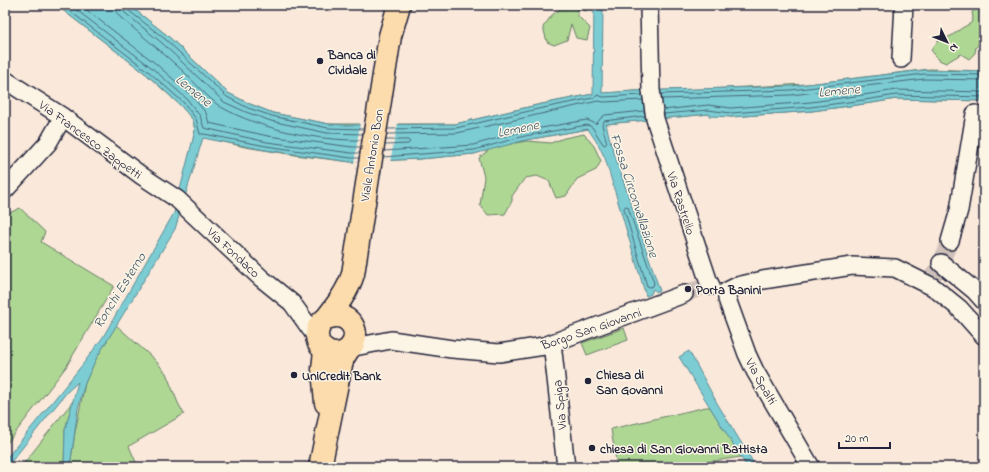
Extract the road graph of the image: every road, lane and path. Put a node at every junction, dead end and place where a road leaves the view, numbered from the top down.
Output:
1 (391, 5) edge
2 (398, 5) edge
3 (649, 5) edge
4 (904, 5) edge
5 (390, 36) junction
6 (901, 59) dead end
7 (5, 80) edge
8 (975, 114) dead end
9 (63, 117) junction
10 (5, 190) edge
11 (181, 202) joint
12 (950, 241) tunnel mouth
13 (941, 263) dead end
14 (353, 274) junction
15 (727, 291) junction
16 (684, 294) tunnel mouth
17 (984, 301) edge
18 (982, 331) edge
19 (323, 336) junction
20 (552, 343) junction
21 (350, 344) junction
22 (329, 420) junction
23 (320, 467) edge
24 (566, 467) edge
25 (811, 467) edge

1 - 5 main road, Viale Antonio Bon
2 - 5 main road, Viale Antonio Bon
3 - 15 street, Via Rastrello
4 - 6 street
5 - 14 main road, Viale Antonio Bon
7 - 9 street, Via Francesco Zappetti
8 - 12 street
9 - 10 street
9 - 11 street, Via Francesco Zappetti
11 - 19 street, Via Fondaco
13 - 17 street
14 - 19 main road, Viale Antonio Bon
14 - 21 main road, Viale Antonio Bon
15 - 18 street
15 - 25 street, Via Spalti
16 - 20 street, Borgo San Giovanni
19 - 21 main road
19 - 21 main road
19 - 22 main road
20 - 21 street, Borgo San Giovanni
20 - 24 street, Via Spiga
21 - 22 main road
22 - 23 main road

